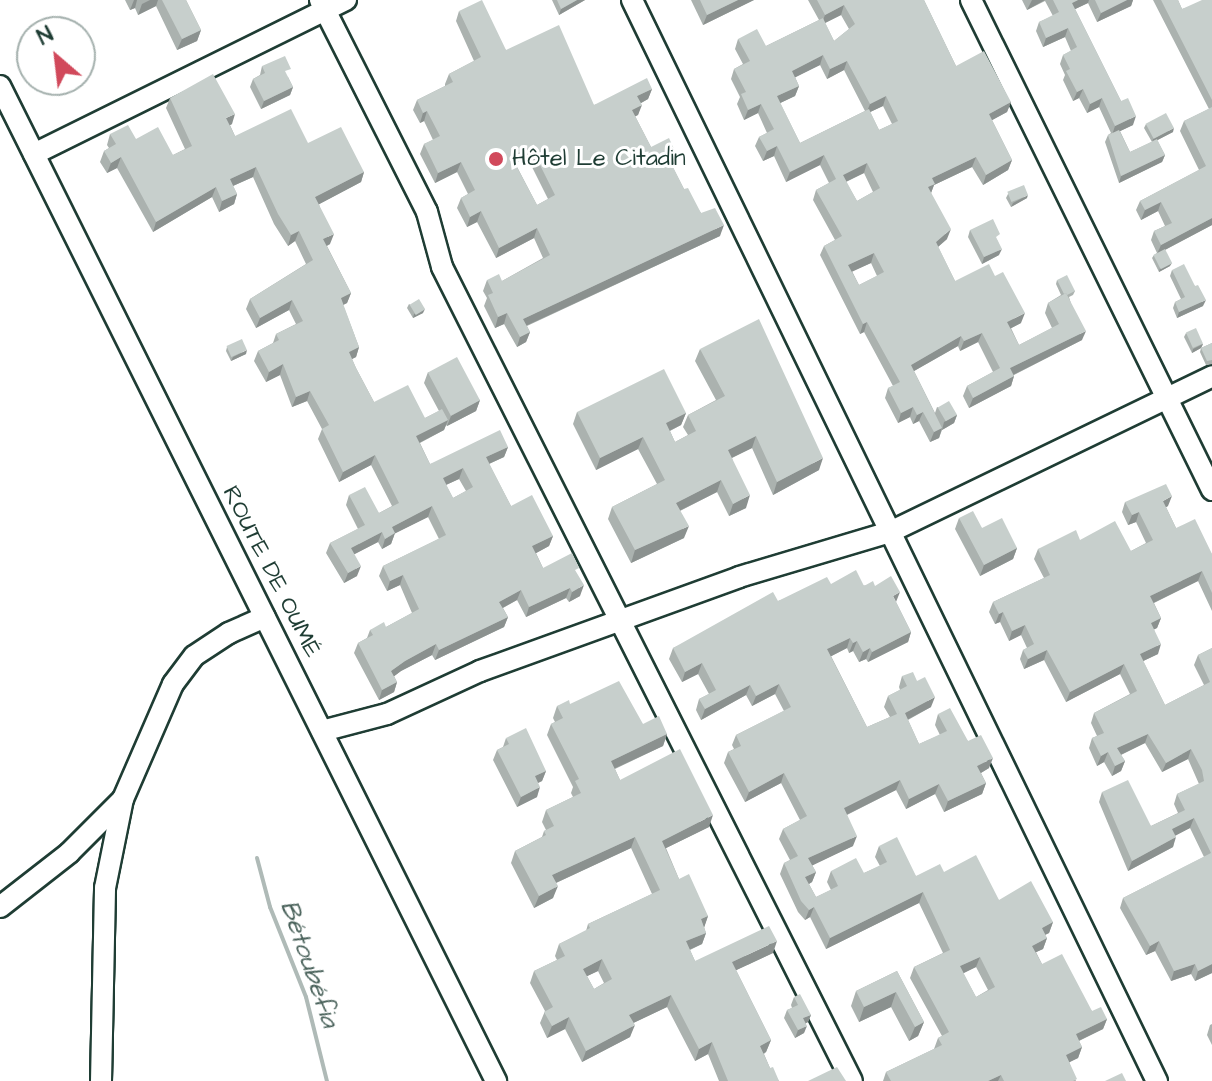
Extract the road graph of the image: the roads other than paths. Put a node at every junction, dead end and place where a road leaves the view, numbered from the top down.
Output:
1 (346, 0) edge
2 (632, 0) edge
3 (971, 0) edge
4 (323, 5) edge
5 (0, 86) edge
6 (34, 154) junction
7 (1212, 376) edge
8 (1167, 400) junction
9 (1212, 490) edge
10 (890, 532) junction
11 (265, 617) junction
12 (619, 619) junction
13 (322, 731) junction
14 (123, 799) junction
15 (0, 907) edge
16 (101, 1081) edge
17 (496, 1081) edge
18 (852, 1081) edge
19 (1157, 1081) edge

1 - 4 street
2 - 10 street
3 - 8 street
4 - 6 street
4 - 12 street
5 - 6 street, ROUTE DE OUMÉ
6 - 11 street, ROUTE DE OUMÉ
7 - 8 street
8 - 9 street
8 - 10 street
10 - 12 street
10 - 19 street
11 - 13 street, ROUTE DE OUMÉ
11 - 14 street
12 - 13 street
12 - 18 street
13 - 17 street, ROUTE DE OUMÉ
14 - 15 street
14 - 16 street

